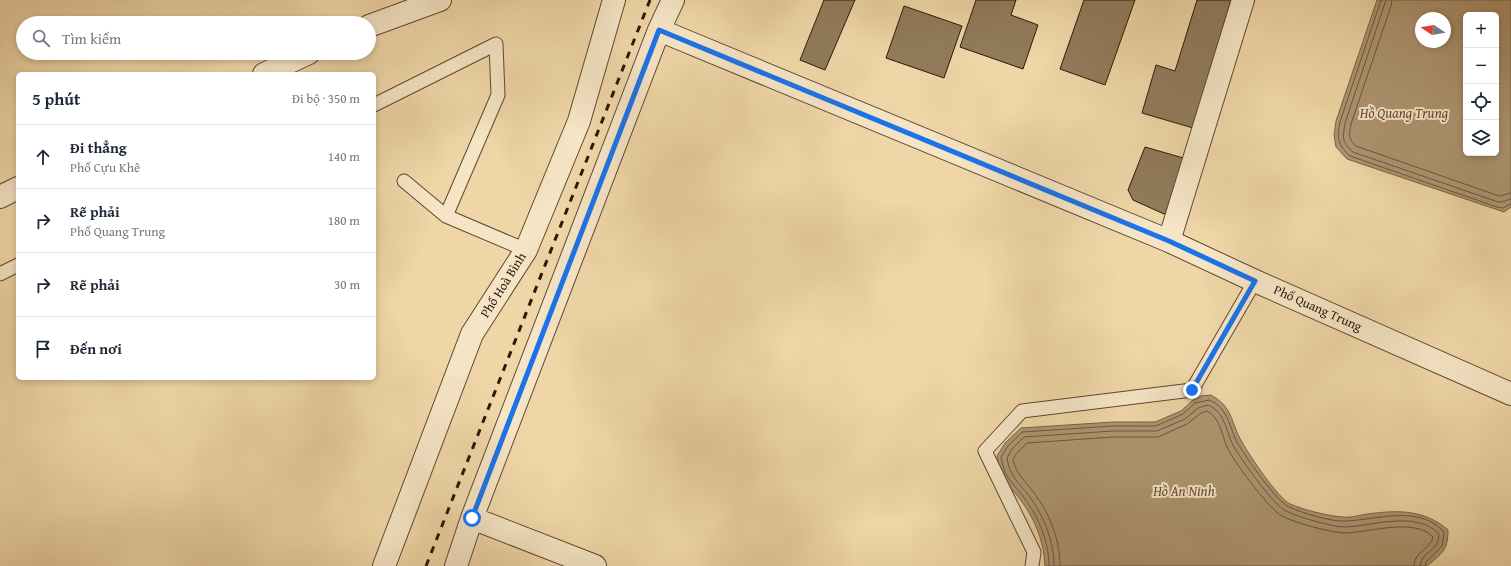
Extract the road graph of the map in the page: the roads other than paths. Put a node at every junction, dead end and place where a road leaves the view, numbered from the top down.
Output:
1 (440, 0) edge
2 (614, 0) edge
3 (672, 0) edge
4 (1243, 0) edge
5 (376, 23) edge
6 (659, 30) junction
7 (294, 60) edge
8 (268, 72) edge
9 (376, 104) edge
10 (404, 181) dead end
11 (16, 189) edge
12 (0, 197) edge
13 (446, 216) junction
14 (1169, 241) junction
15 (526, 250) junction
16 (16, 266) edge
17 (0, 274) edge
18 (1255, 281) junction
19 (1511, 394) edge
20 (472, 518) junction
21 (384, 566) edge
22 (456, 566) edge
23 (595, 566) edge
24 (1032, 566) edge

1 - 5 street
2 - 15 street, Phố Hoà Bình
3 - 6 street
4 - 14 street
6 - 14 street, Phố Quang Trung
6 - 20 street
7 - 8 street
9 - 13 lane
10 - 13 lane
11 - 12 street
13 - 15 lane
14 - 18 street, Phố Quang Trung
15 - 21 street, Phố Hoà Bình
16 - 17 lane
18 - 19 street, Phố Quang Trung
18 - 24 lane
20 - 22 street
20 - 23 street

